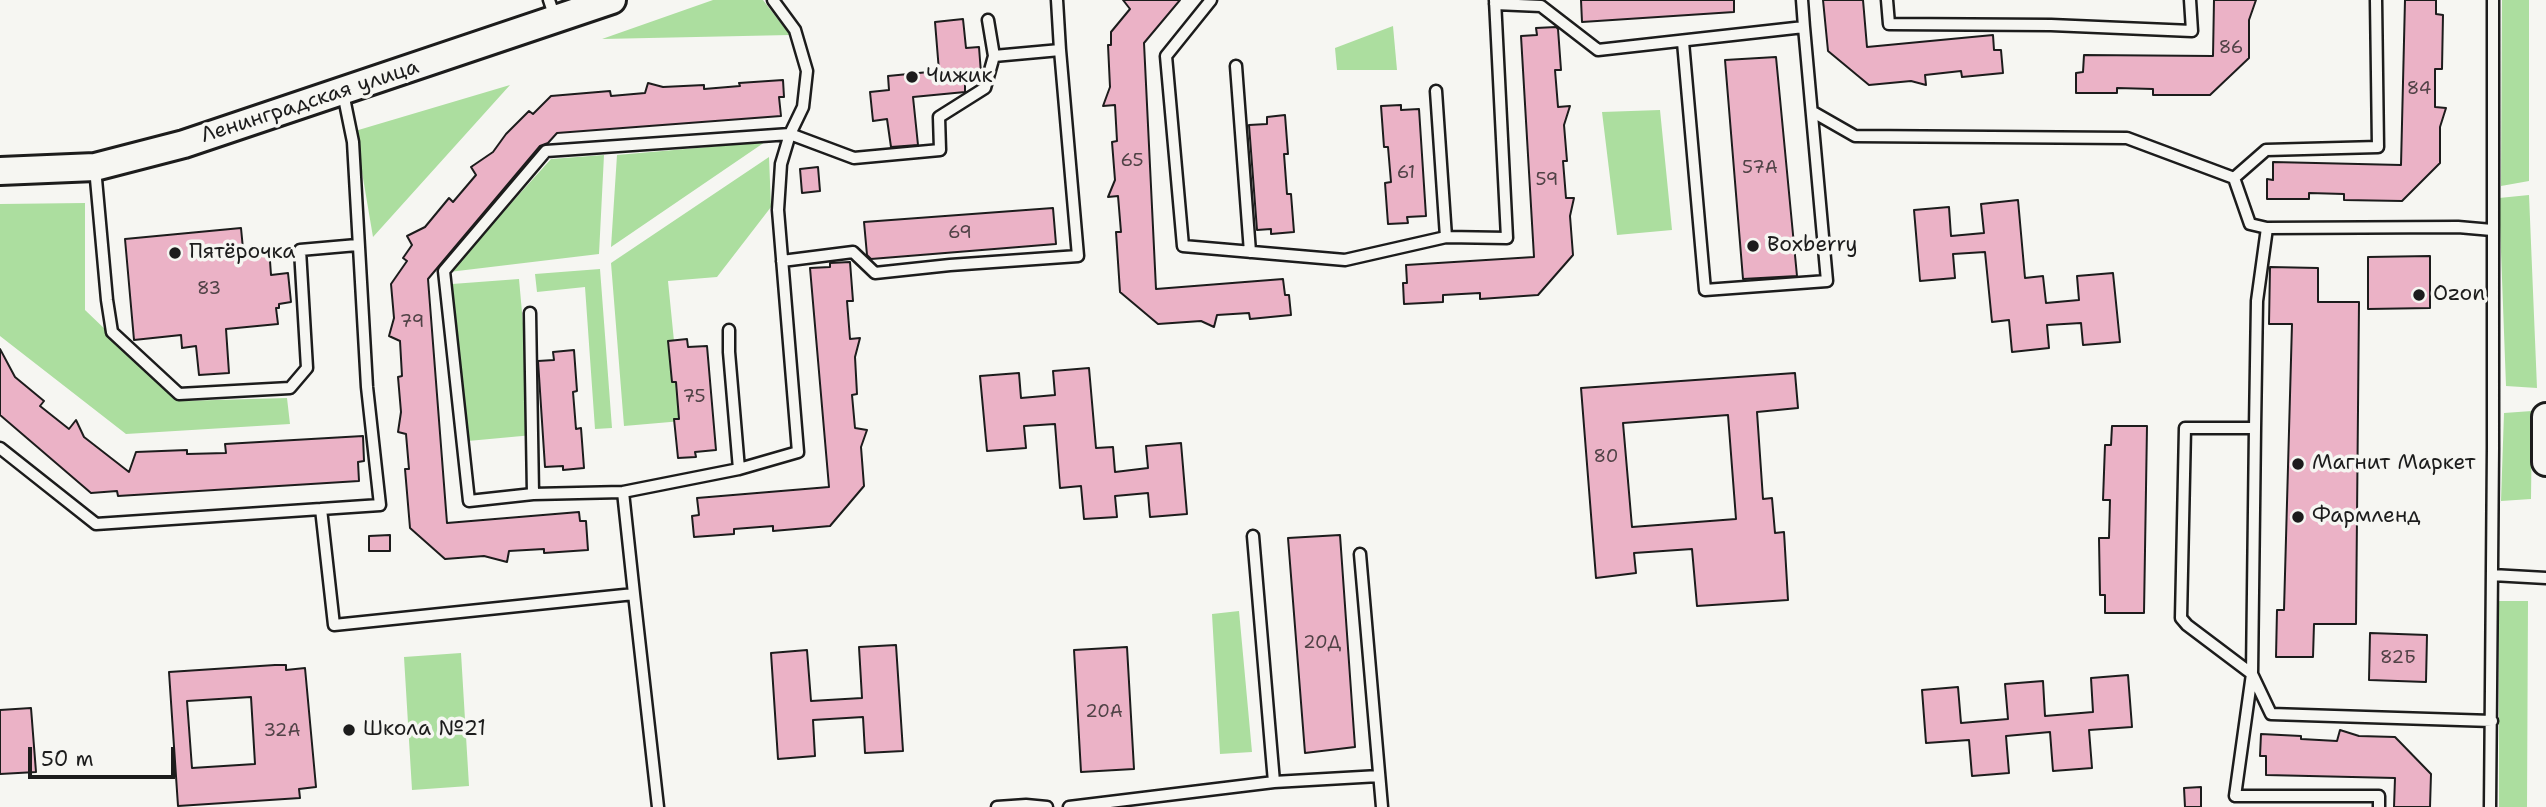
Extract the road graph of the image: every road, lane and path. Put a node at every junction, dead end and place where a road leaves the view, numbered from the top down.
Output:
1 (612, 0) edge
2 (772, 0) edge
3 (1057, 0) edge
4 (1211, 0) edge
5 (1802, 0) edge
6 (1887, 0) edge
7 (2190, 0) edge
8 (2376, 0) edge
9 (2493, 0) edge
10 (1495, 2) edge
11 (552, 9) edge
12 (988, 20) dead end
13 (1804, 27) junction
14 (1683, 42) junction
15 (1060, 50) junction
16 (994, 56) junction
17 (1236, 66) dead end
18 (1436, 91) dead end
19 (342, 92) junction
20 (1812, 112) junction
21 (790, 135) junction
22 (95, 167) junction
23 (0, 171) edge
24 (2234, 178) junction
25 (2267, 228) junction
26 (2492, 230) junction
27 (1446, 237) junction
28 (357, 245) junction
29 (1250, 252) junction
30 (782, 261) junction
31 (530, 313) dead end
32 (729, 330) dead end
33 (2546, 417) edge
34 (2255, 428) junction
35 (0, 448) edge
36 (2546, 462) edge
37 (739, 470) junction
38 (623, 492) junction
39 (533, 494) junction
40 (321, 509) junction
41 (1253, 536) dead end
42 (1360, 554) dead end
43 (2492, 575) junction
44 (2546, 578) edge
45 (634, 594) junction
46 (2252, 674) junction
47 (2492, 721) junction
48 (1379, 776) junction
49 (1274, 782) junction
50 (2235, 796) junction
51 (658, 807) edge
52 (996, 807) edge
53 (1047, 807) edge
54 (1069, 807) edge
55 (1382, 807) edge
56 (2229, 807) edge
57 (2379, 807) edge
58 (2490, 807) edge

1 - 11 street, Ленинградская улица
2 - 21 lane
3 - 15 lane
4 - 29 lane
5 - 13 lane
6 - 7 lane
8 - 24 lane
9 - 26 lane
10 - 14 lane
10 - 27 lane
11 - 19 street, Ленинградская улица
12 - 16 lane
13 - 14 lane
13 - 20 lane
14 - 20 lane
15 - 16 lane
15 - 30 lane
16 - 21 lane
17 - 29 lane
18 - 27 lane
19 - 22 street, Ленинградская улица
19 - 28 lane
20 - 24 lane
21 - 30 lane
21 - 39 lane
22 - 23 street, Ленинградская улица
22 - 28 lane
24 - 25 lane
25 - 26 lane
25 - 34 lane
26 - 43 lane
27 - 29 lane
28 - 40 lane
30 - 37 lane
31 - 39 lane
32 - 37 lane
33 - 36 street
34 - 46 lane
34 - 46 lane
35 - 40 lane
37 - 38 lane
38 - 39 lane
38 - 45 lane
40 - 45 lane
41 - 49 lane
42 - 48 lane
43 - 44 lane
43 - 47 lane
45 - 51 lane
46 - 47 lane
46 - 50 lane
47 - 58 lane
48 - 49 lane
48 - 55 lane
49 - 54 lane
50 - 56 lane
50 - 57 lane
52 - 53 lane

